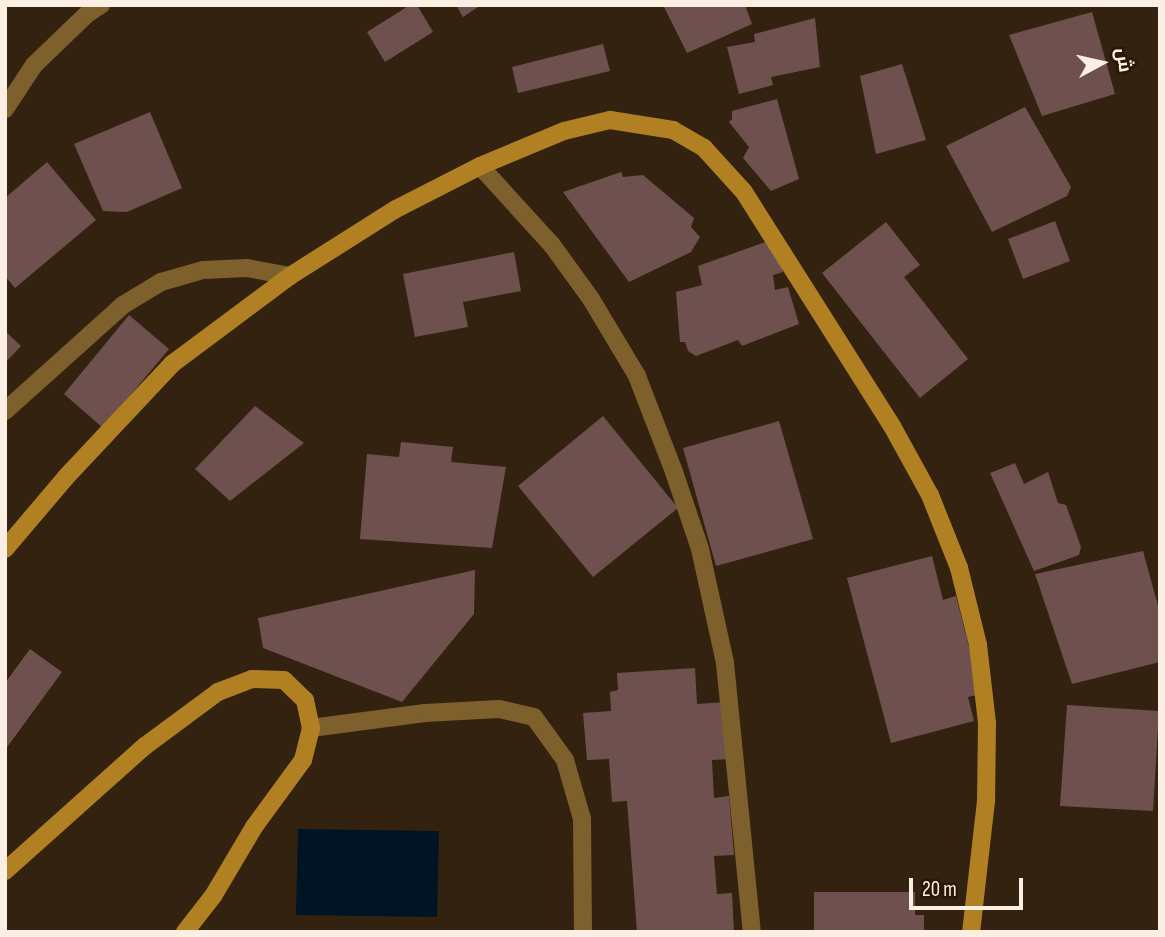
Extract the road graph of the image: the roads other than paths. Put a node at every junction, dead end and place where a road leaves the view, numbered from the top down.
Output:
1 (101, 5) edge
2 (5, 109) edge
3 (480, 166) junction
4 (290, 276) junction
5 (5, 411) edge
6 (5, 549) edge
7 (311, 728) junction
8 (5, 871) edge
9 (186, 932) edge
10 (583, 932) edge
11 (752, 932) edge
12 (971, 932) edge

1 - 2 street
3 - 4 street
3 - 11 street
3 - 12 street
4 - 5 street
4 - 6 street
7 - 8 street
7 - 9 street
7 - 10 street

